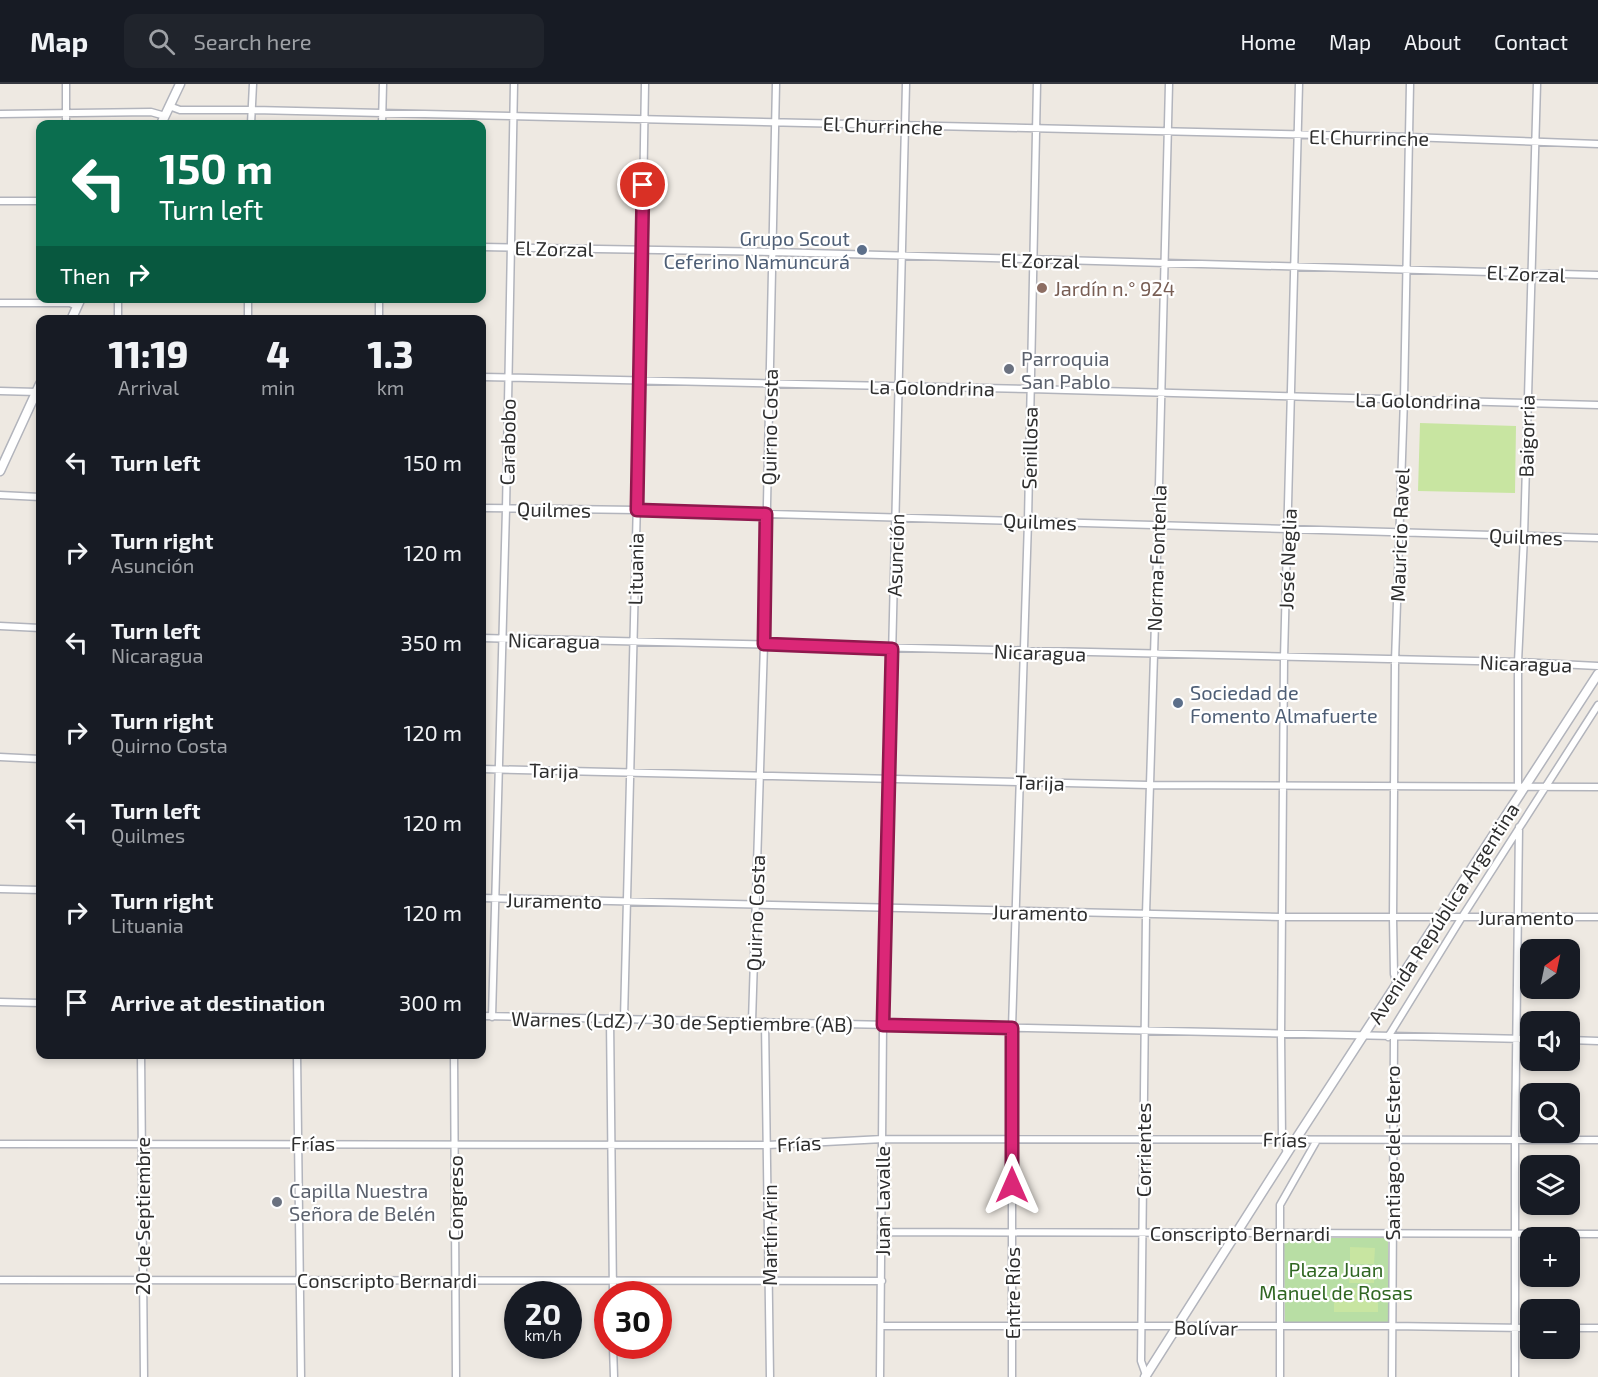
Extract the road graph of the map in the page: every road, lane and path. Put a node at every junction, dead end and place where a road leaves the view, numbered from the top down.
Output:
1 (66, 84) edge
2 (180, 84) edge
3 (253, 84) edge
4 (383, 84) edge
5 (514, 84) edge
6 (645, 84) edge
7 (776, 84) edge
8 (906, 84) edge
9 (1037, 84) edge
10 (1169, 84) edge
11 (1299, 84) edge
12 (1410, 84) edge
13 (1537, 84) edge
14 (170, 106) junction
15 (252, 110) junction
16 (66, 113) junction
17 (383, 113) junction
18 (0, 114) edge
19 (513, 116) junction
20 (66, 120) edge
21 (163, 120) edge
22 (251, 120) edge
23 (382, 120) edge
24 (645, 120) junction
25 (775, 122) junction
26 (904, 126) junction
27 (1035, 129) junction
28 (1167, 132) junction
29 (1298, 135) junction
30 (1409, 137) junction
31 (1536, 142) junction
32 (1598, 144) edge
33 (0, 201) edge
34 (36, 201) edge
35 (486, 247) edge
36 (511, 248) junction
37 (642, 250) junction
38 (772, 252) junction
39 (902, 256) junction
40 (1033, 259) junction
41 (1164, 263) junction
42 (1295, 266) junction
43 (1406, 269) junction
44 (1531, 273) junction
45 (1598, 275) edge
46 (0, 303) edge
47 (36, 303) edge
48 (486, 377) edge
49 (508, 378) junction
50 (640, 381) junction
51 (770, 384) junction
52 (899, 387) junction
53 (36, 388) edge
54 (1030, 389) junction
55 (0, 391) edge
56 (36, 394) edge
57 (1161, 394) junction
58 (1291, 397) junction
59 (1404, 399) junction
60 (1526, 403) junction
61 (1598, 405) edge
62 (0, 471) edge
63 (0, 495) edge
64 (36, 497) edge
65 (486, 508) edge
66 (506, 508) junction
67 (637, 510) junction
68 (766, 514) junction
69 (896, 518) junction
70 (1028, 521) junction
71 (1158, 525) junction
72 (1287, 528) junction
73 (1398, 533) junction
74 (1524, 536) junction
75 (1598, 538) edge
76 (0, 627) edge
77 (36, 628) edge
78 (486, 638) edge
79 (502, 638) junction
80 (634, 642) junction
81 (764, 644) junction
82 (892, 649) junction
83 (1024, 651) junction
84 (1153, 655) junction
85 (1284, 658) junction
86 (1395, 661) junction
87 (1518, 662) junction
88 (1598, 666) edge
89 (1598, 674) edge
90 (1598, 705) edge
91 (0, 758) edge
92 (36, 759) edge
93 (486, 769) edge
94 (498, 769) junction
95 (630, 772) junction
96 (759, 775) junction
97 (890, 778) junction
98 (1020, 781) junction
99 (1149, 785) junction
100 (1282, 786) junction
101 (1394, 786) junction
102 (1521, 787) junction
103 (1545, 787) junction
104 (1598, 787) edge
105 (1520, 827) junction
106 (0, 889) edge
107 (36, 890) edge
108 (486, 898) edge
109 (495, 899) junction
110 (627, 901) junction
111 (756, 906) junction
112 (886, 908) junction
113 (1017, 911) junction
114 (1146, 914) junction
115 (1282, 917) junction
116 (1440, 917) junction
117 (1462, 917) junction
118 (1518, 917) junction
119 (1598, 917) edge
120 (1393, 918) junction
121 (1397, 985) junction
122 (0, 1002) edge
123 (36, 1003) edge
124 (486, 1016) edge
125 (492, 1017) junction
126 (610, 1018) junction
127 (624, 1018) junction
128 (752, 1022) junction
129 (765, 1022) junction
130 (883, 1025) junction
131 (1012, 1028) junction
132 (1144, 1032) junction
133 (1281, 1035) junction
134 (1363, 1036) junction
135 (1391, 1037) junction
136 (1517, 1039) junction
137 (1520, 1039) edge
138 (1580, 1040) edge
139 (1598, 1041) edge
140 (141, 1059) edge
141 (297, 1059) edge
142 (454, 1059) edge
143 (883, 1139) junction
144 (1012, 1139) junction
145 (1142, 1139) junction
146 (1282, 1139) junction
147 (1296, 1139) junction
148 (1317, 1140) junction
149 (1392, 1140) junction
150 (1515, 1140) junction
151 (1598, 1140) edge
152 (142, 1143) junction
153 (297, 1143) junction
154 (455, 1143) junction
155 (0, 1144) edge
156 (611, 1144) junction
157 (768, 1145) junction
158 (1287, 1152) junction
159 (883, 1232) junction
160 (1012, 1232) junction
161 (1236, 1232) junction
162 (1142, 1233) junction
163 (1281, 1233) junction
164 (1515, 1233) junction
165 (1598, 1233) edge
166 (1392, 1234) junction
167 (0, 1280) edge
168 (142, 1280) junction
169 (299, 1280) junction
170 (455, 1280) junction
171 (613, 1280) junction
172 (882, 1281) junction
173 (769, 1282) junction
174 (881, 1326) junction
175 (1391, 1326) junction
176 (1011, 1327) junction
177 (1141, 1327) junction
178 (1178, 1327) junction
179 (1281, 1328) junction
180 (1515, 1328) junction
181 (1520, 1328) edge
182 (1580, 1328) edge
183 (1598, 1328) edge
184 (613, 1359) edge
185 (1145, 1376) edge
186 (144, 1377) edge
187 (300, 1377) edge
188 (456, 1377) edge
189 (614, 1377) edge
190 (770, 1377) edge
191 (880, 1377) edge
192 (1012, 1377) edge
193 (1280, 1377) edge
194 (1392, 1377) edge
195 (1515, 1377) edge

1 - 16 street
2 - 14 main road
3 - 15 street
4 - 17 street
5 - 19 street, Carabobo
6 - 24 street, Lituania
7 - 25 street, Quirno Costa
8 - 26 street, Asunción
9 - 27 street, Senillosa
10 - 28 street, Norma Fontenla
11 - 29 street, José Neglia
12 - 30 street, Mauricio Ravel
13 - 31 street, Baigorria
14 - 15 street, El Churrinche
14 - 21 main road
15 - 17 street, El Churrinche
15 - 22 street
16 - 18 street
16 - 20 street
16 - 21 street
17 - 19 street, El Churrinche
17 - 23 street
19 - 24 street, El Churrinche
19 - 36 street, Carabobo
24 - 25 street, El Churrinche
24 - 37 street, Lituania
25 - 26 street, El Churrinche
25 - 38 street, Quirno Costa
26 - 27 street, El Churrinche
26 - 39 street, Asunción
27 - 28 street, El Churrinche
27 - 40 street, Senillosa
28 - 29 street, El Churrinche
28 - 41 street, Norma Fontenla
29 - 30 street, El Churrinche
29 - 42 street, José Neglia
30 - 31 street, El Churrinche
30 - 43 street, Mauricio Ravel
31 - 32 street, El Churrinche
31 - 44 street, Baigorria
33 - 34 street
35 - 36 street, El Zorzal
36 - 37 street, El Zorzal
36 - 49 street, Carabobo
37 - 38 street, El Zorzal
37 - 50 street, Lituania
38 - 39 street, El Zorzal
38 - 51 street, Quirno Costa
39 - 40 street, El Zorzal
39 - 52 street, Asunción
40 - 41 street, El Zorzal
40 - 54 street, Senillosa
41 - 42 street, El Zorzal
41 - 57 street, Norma Fontenla
42 - 43 street, El Zorzal
42 - 58 street, José Neglia
43 - 44 street, El Zorzal
43 - 59 street, Mauricio Ravel
44 - 45 street, El Zorzal
44 - 60 street, Baigorria
46 - 47 street
48 - 49 street, La Golondrina
49 - 50 street, La Golondrina
49 - 66 street, Carabobo
50 - 51 street, La Golondrina
50 - 67 street, Lituania
51 - 52 street, La Golondrina
51 - 68 street, Quirno Costa
52 - 54 street, La Golondrina
52 - 69 street, Asunción
53 - 55 street
54 - 57 street, La Golondrina
54 - 70 street, Senillosa
56 - 62 main road
57 - 58 street, La Golondrina
57 - 71 street, Norma Fontenla
58 - 59 street, La Golondrina
58 - 72 street, José Neglia
59 - 60 street, La Golondrina
59 - 73 street, Mauricio Ravel
60 - 61 street, La Golondrina
60 - 74 street, Baigorria
63 - 64 street
65 - 66 street, Quilmes
66 - 67 street, Quilmes
66 - 79 street, Carabobo
67 - 68 street, Quilmes
67 - 80 street, Lituania
68 - 69 street, Quilmes
68 - 81 street, Quirno Costa
69 - 70 street, Quilmes
69 - 82 street, Asunción
70 - 71 street, Quilmes
70 - 83 street, Senillosa
71 - 72 street, Quilmes
71 - 84 street, Norma Fontenla
72 - 73 street, Quilmes
72 - 85 street, José Neglia
73 - 74 street, Quilmes
73 - 86 street, Mauricio Ravel
74 - 75 street, Quilmes
74 - 87 street, Baigorria
76 - 77 street
78 - 79 street, Nicaragua
79 - 80 street, Nicaragua
79 - 94 street, Carabobo
80 - 81 street, Nicaragua
80 - 95 street, Lituania
81 - 82 street, Nicaragua
81 - 96 street, Quirno Costa
82 - 83 street, Nicaragua
82 - 97 street, Asunción
83 - 84 street, Nicaragua
83 - 98 street, Senillosa
84 - 85 street, Nicaragua
84 - 99 street, Norma Fontenla
85 - 86 street, Nicaragua
85 - 100 street, José Neglia
86 - 87 street, Nicaragua
86 - 101 street, Mauricio Ravel
87 - 88 street, Nicaragua
87 - 102 street, Baigorria
89 - 102 main road, Avenida República Argentina
90 - 103 street, Avenida República Argentina
91 - 92 street
93 - 94 street, Tarija
94 - 95 street, Tarija
94 - 109 street, Carabobo
95 - 96 street, Tarija
95 - 110 street, Lituania
96 - 97 street, Tarija
96 - 111 street, Quirno Costa
97 - 98 street, Tarija
97 - 112 street, Asunción
98 - 99 street, Tarija
98 - 113 street, Senillosa
99 - 100 street, Tarija
99 - 114 street, Norma Fontenla
100 - 101 street, Tarija
100 - 115 street, José Neglia
101 - 102 street, Tarija
101 - 120 street, Mauricio Ravel
102 - 103 street, Tarija
102 - 116 main road, Avenida República Argentina
103 - 104 street, Tarija
103 - 105 street, Avenida República Argentina
105 - 117 street, Avenida República Argentina
105 - 118 street
106 - 107 street
108 - 109 street, Juramento
109 - 110 street, Juramento
109 - 125 street, Carabobo
110 - 111 street, Juramento
110 - 127 street, Lituania
111 - 112 street, Juramento
111 - 128 street, Quirno Costa
112 - 113 street, Juramento
112 - 130 street, Asunción
113 - 114 street, Juramento
113 - 131 street, Senillosa
114 - 115 street, Juramento
114 - 132 street, Norma Fontenla
115 - 120 street, Juramento
115 - 133 street, José Neglia
116 - 117 street, Juramento
116 - 120 street, Juramento
116 - 121 main road, Avenida República Argentina
117 - 118 street, Juramento
117 - 135 street, Avenida República Argentina
118 - 119 street, Juramento
118 - 136 street
120 - 121 street, Mauricio Ravel
121 - 134 main road, Avenida República Argentina
122 - 123 street
124 - 125 street, Warnes (LdZ) / 30 de Septiembre (AB)
125 - 126 street, Warnes (LdZ) / 30 de Septiembre (AB)
126 - 127 street, Warnes (LdZ) / 30 de Septiembre (AB)
126 - 156 street
127 - 128 street, Warnes (LdZ) / 30 de Septiembre (AB)
128 - 129 street, Warnes (LdZ) / 30 de Septiembre (AB)
129 - 130 street, Warnes (LdZ) / 30 de Septiembre (AB)
129 - 157 street, Martín Arin
130 - 131 street, Warnes (LdZ) / 30 de Septiembre (AB)
130 - 143 street, Juan Lavalle
131 - 132 street, Warnes (LdZ) / 30 de Septiembre (AB)
131 - 144 street, Entre Ríos
132 - 133 street, Warnes (LdZ) / 30 de Septiembre (AB)
132 - 145 street, Corrientes
133 - 134 street, Warnes (LdZ) / 30 de Septiembre (AB)
133 - 146 street, José Neglia
134 - 135 street, Warnes (LdZ) / 30 de Septiembre (AB)
134 - 147 main road, Avenida República Argentina
135 - 136 street, Warnes (LdZ) / 30 de Septiembre (AB)
135 - 149 street, Santiago del Estero
136 - 137 street, Warnes (LdZ) / 30 de Septiembre (AB)
136 - 150 street
138 - 139 street
140 - 152 street, 20 de Septiembre
141 - 153 street
142 - 154 street, Congreso
143 - 144 street, Frías
143 - 157 street, Frías
143 - 159 street, Juan Lavalle
144 - 145 street, Frías
144 - 160 street, Entre Ríos
145 - 146 street, Frías
145 - 162 street, Corrientes
146 - 147 street, Frías
146 - 158 street
147 - 148 street, Frías
147 - 158 main road, Avenida República Argentina
148 - 149 street, Frías
148 - 163 street
149 - 150 street, Frías
149 - 166 street, Santiago del Estero
150 - 151 street, Frías
150 - 164 street
152 - 153 street, Frías
152 - 155 street, Frías
152 - 168 street, 20 de Septiembre
153 - 154 street, Frías
153 - 169 street
154 - 156 street, Frías
154 - 170 street, Congreso
156 - 157 street, Frías
156 - 171 street
157 - 173 street, Martín Arin
158 - 161 main road, Avenida República Argentina
159 - 160 street, Conscripto Bernardi
159 - 172 street, Juan Lavalle
160 - 162 street, Conscripto Bernardi
160 - 176 street, Entre Ríos
161 - 162 street, Conscripto Bernardi
161 - 163 street, Conscripto Bernardi
161 - 178 main road, Avenida República Argentina
162 - 177 street, Corrientes
163 - 166 street, Conscripto Bernardi
163 - 179 street
164 - 165 street, Conscripto Bernardi
164 - 166 street, Conscripto Bernardi
164 - 180 street
166 - 175 street, Santiago del Estero
167 - 168 street, Conscripto Bernardi
168 - 169 street, Conscripto Bernardi
168 - 186 street, 20 de Septiembre
169 - 170 street, Conscripto Bernardi
169 - 187 street
170 - 171 street, Conscripto Bernardi
170 - 188 street, Congreso
171 - 173 street, Conscripto Bernardi
172 - 173 street, Conscripto Bernardi
172 - 174 street, Juan Lavalle
173 - 190 street, Martín Arin
174 - 176 street, Bolívar
174 - 191 street, Juan Lavalle
175 - 179 street, Bolívar
175 - 180 street, Bolívar
175 - 194 street, Santiago del Estero
176 - 177 street, Bolívar
176 - 192 street, Entre Ríos
177 - 178 street, Bolívar
177 - 185 street, Corrientes
178 - 179 street, Bolívar
178 - 185 main road, Avenida República Argentina
179 - 193 street
180 - 181 street, Bolívar
180 - 195 street
182 - 183 street
184 - 189 street

